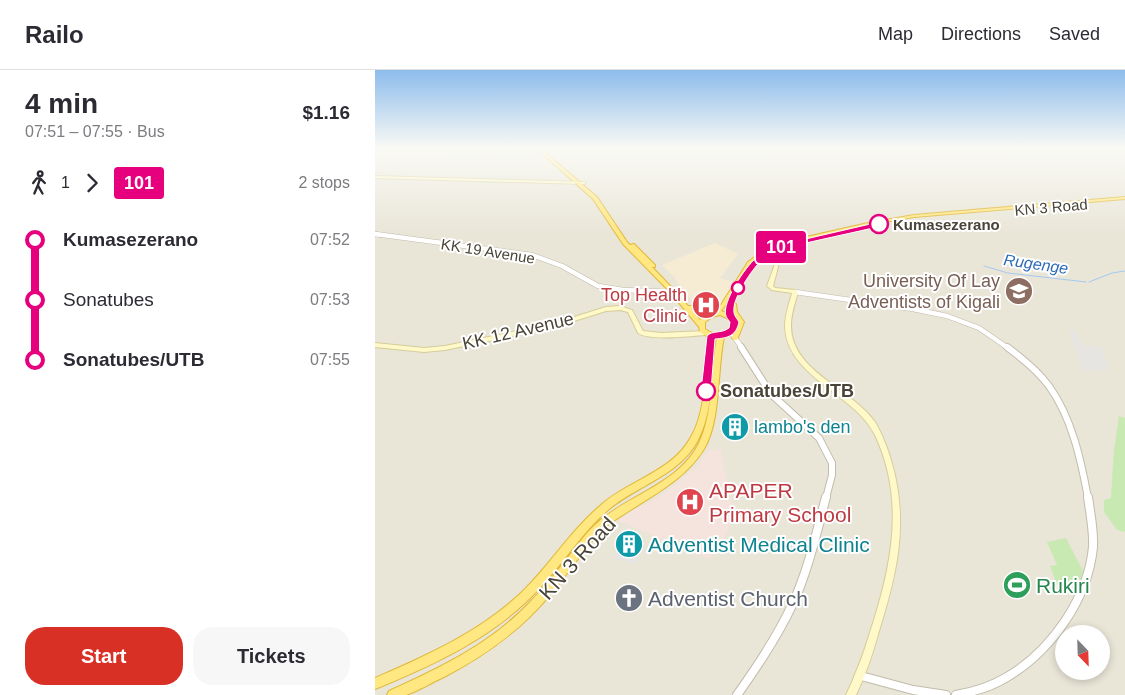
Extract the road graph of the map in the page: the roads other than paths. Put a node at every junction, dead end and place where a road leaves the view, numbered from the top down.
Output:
1 (381, 177) edge
2 (574, 177) edge
3 (574, 177) edge
4 (581, 183) junction
5 (1125, 199) edge
6 (375, 234) edge
7 (775, 249) junction
8 (662, 281) junction
9 (655, 291) junction
10 (673, 292) junction
11 (795, 292) junction
12 (731, 298) junction
13 (712, 314) junction
14 (730, 316) junction
15 (701, 325) junction
16 (708, 334) junction
17 (728, 335) junction
18 (375, 345) edge
19 (740, 346) junction
20 (713, 355) junction
21 (861, 676) junction
22 (375, 684) edge
23 (393, 695) edge
24 (737, 695) edge
25 (851, 695) edge
26 (946, 695) edge
27 (956, 695) edge

1 - 4 main road
2 - 4 highway
3 - 4 highway
4 - 8 highway
4 - 13 highway
5 - 7 highway, KN 3 Road
6 - 9 street, KK 19 Avenue
7 - 11 main road
7 - 12 highway, KN 3 Road
7 - 12 highway, KN 3 Road
8 - 9 street
8 - 10 highway
9 - 10 street, KK 19 Avenue
10 - 15 highway
11 - 21 main road
11 - 27 street
12 - 13 highway
12 - 14 highway
12 - 17 highway
13 - 14 highway
13 - 15 highway
14 - 17 highway
15 - 16 highway
16 - 17 highway
16 - 18 main road, KK 12 Avenue
16 - 20 highway
17 - 19 street
17 - 19 street
17 - 20 highway
19 - 24 street
20 - 22 highway, KN 3 Road
20 - 23 highway, KN 3 Road
21 - 25 main road
21 - 26 street

